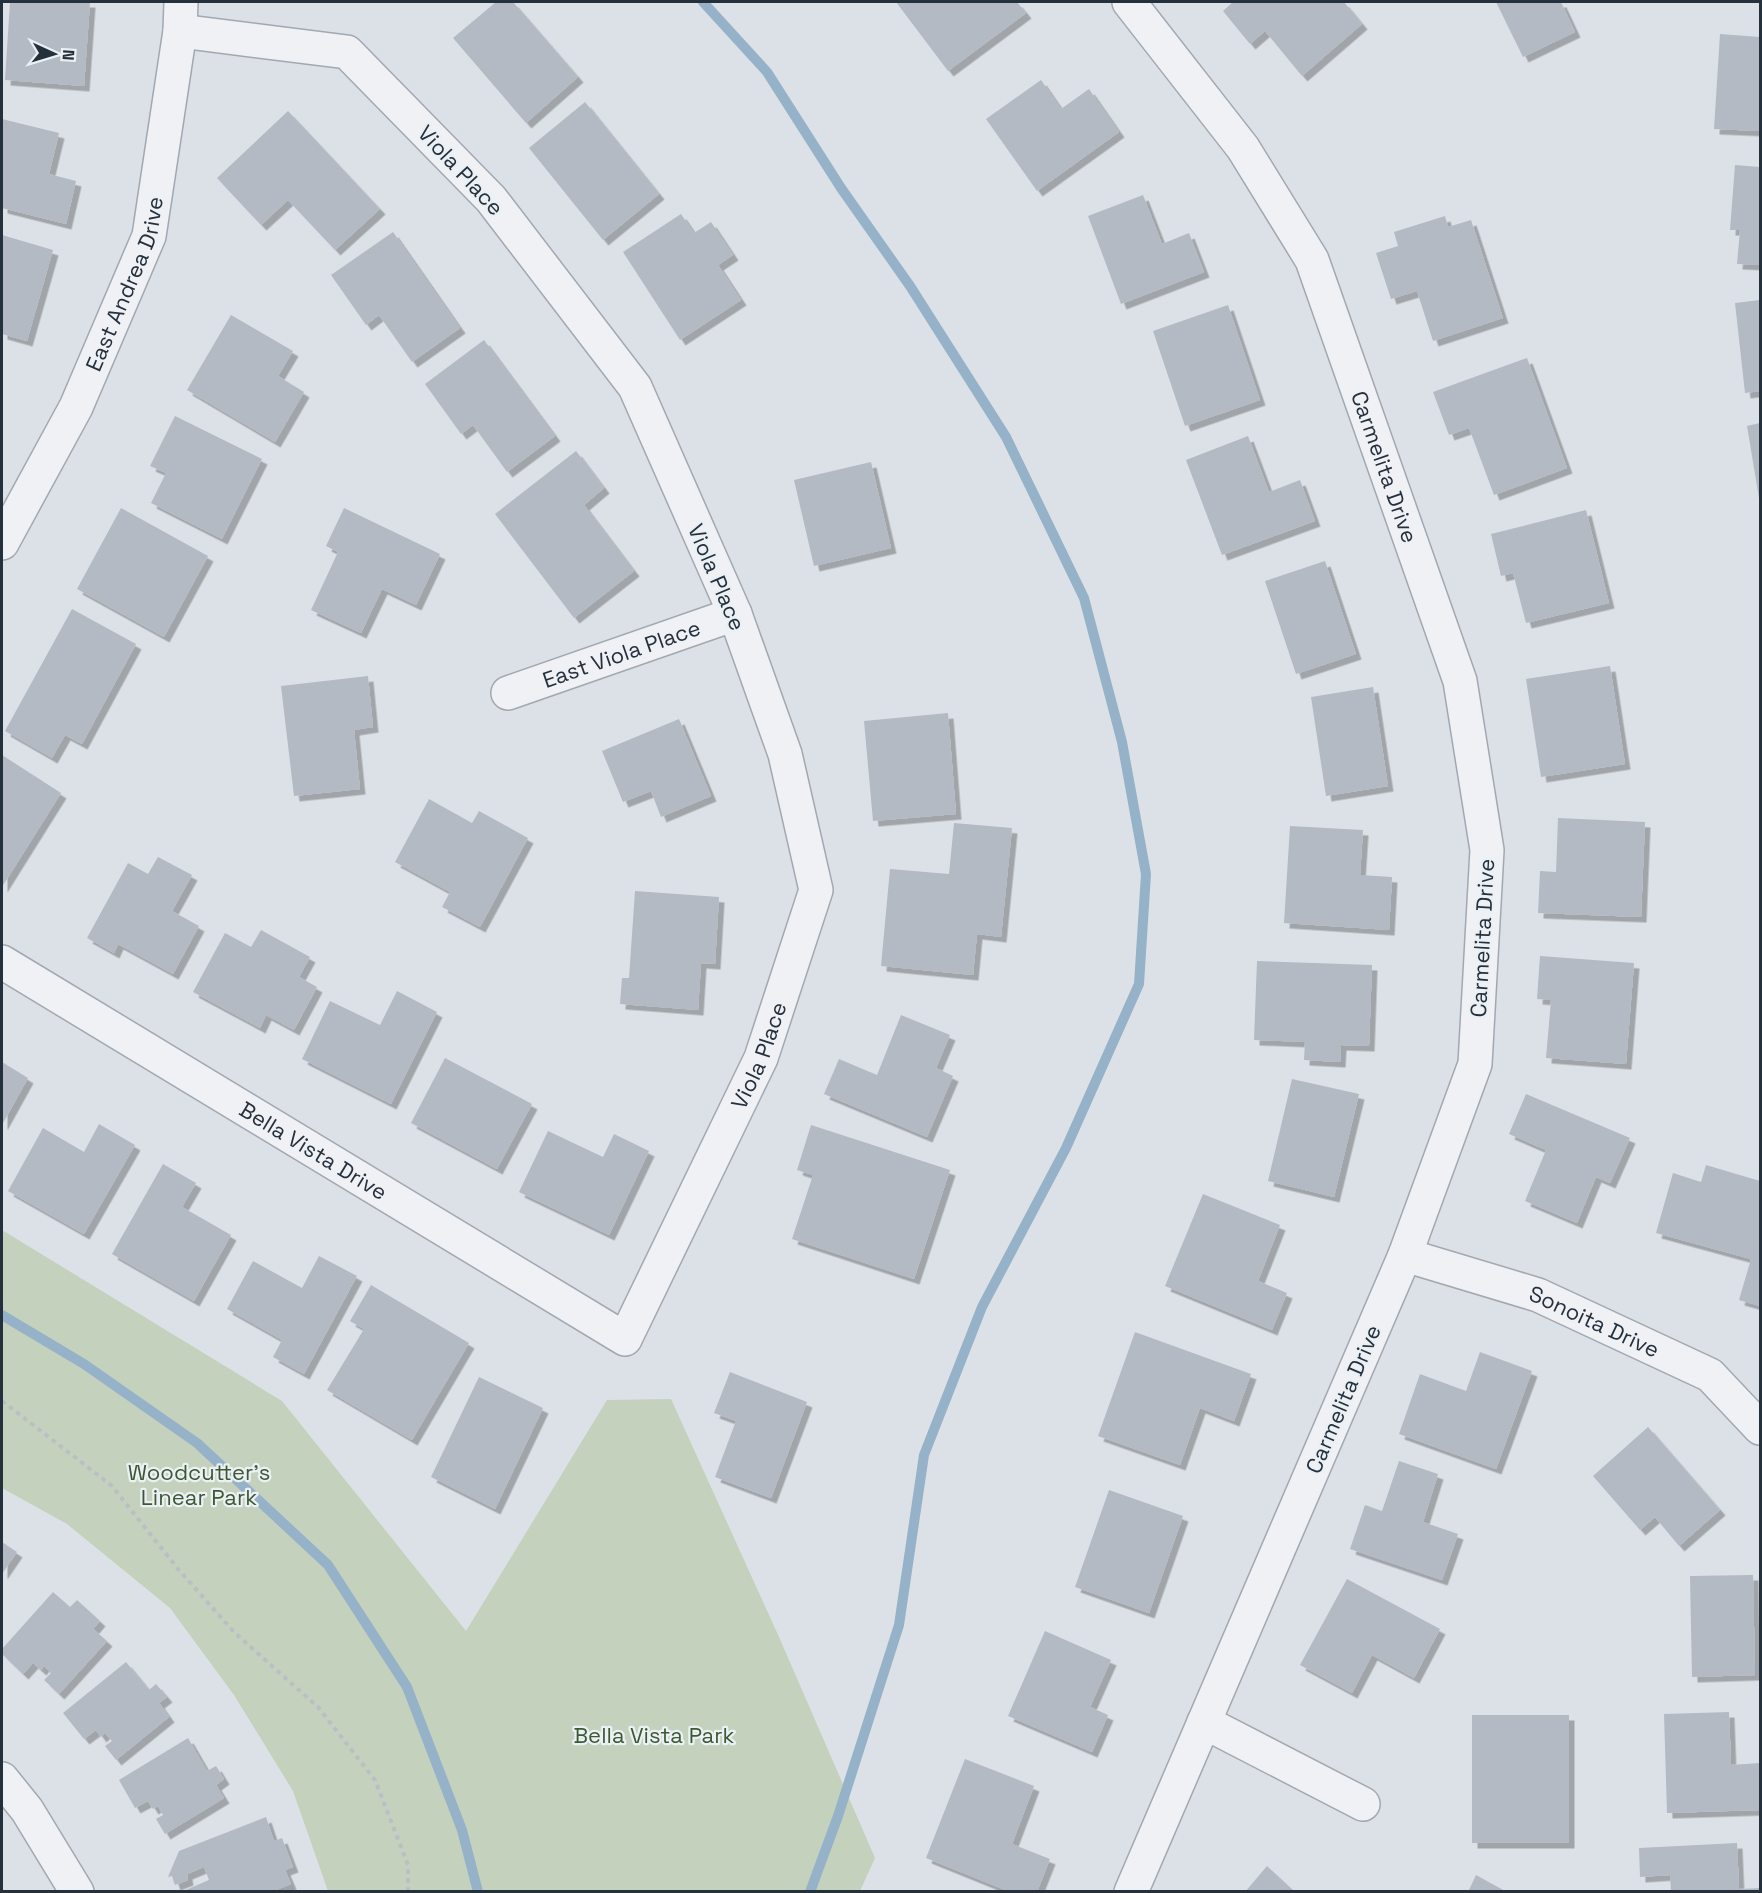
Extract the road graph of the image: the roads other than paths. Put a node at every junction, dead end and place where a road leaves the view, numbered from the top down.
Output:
1 (1129, 2) edge
2 (181, 16) edge
3 (2, 543) edge
4 (735, 614) junction
5 (508, 693) dead end
6 (2, 962) edge
7 (1405, 1255) junction
8 (625, 1339) joint
9 (1761, 1428) edge
10 (1204, 1722) junction
11 (2, 1779) edge
12 (1363, 1804) dead end
13 (77, 1892) edge
14 (1131, 1892) edge

1 - 7 street, Carmelita Drive
2 - 3 street, East Andrea Drive
2 - 4 street, Viola Place
4 - 5 street, East Viola Place
4 - 8 street, Viola Place
6 - 8 street, Bella Vista Drive
7 - 9 street, Sonoita Drive
7 - 10 street, Carmelita Drive
10 - 12 street
10 - 14 street, Carmelita Drive
11 - 13 street

